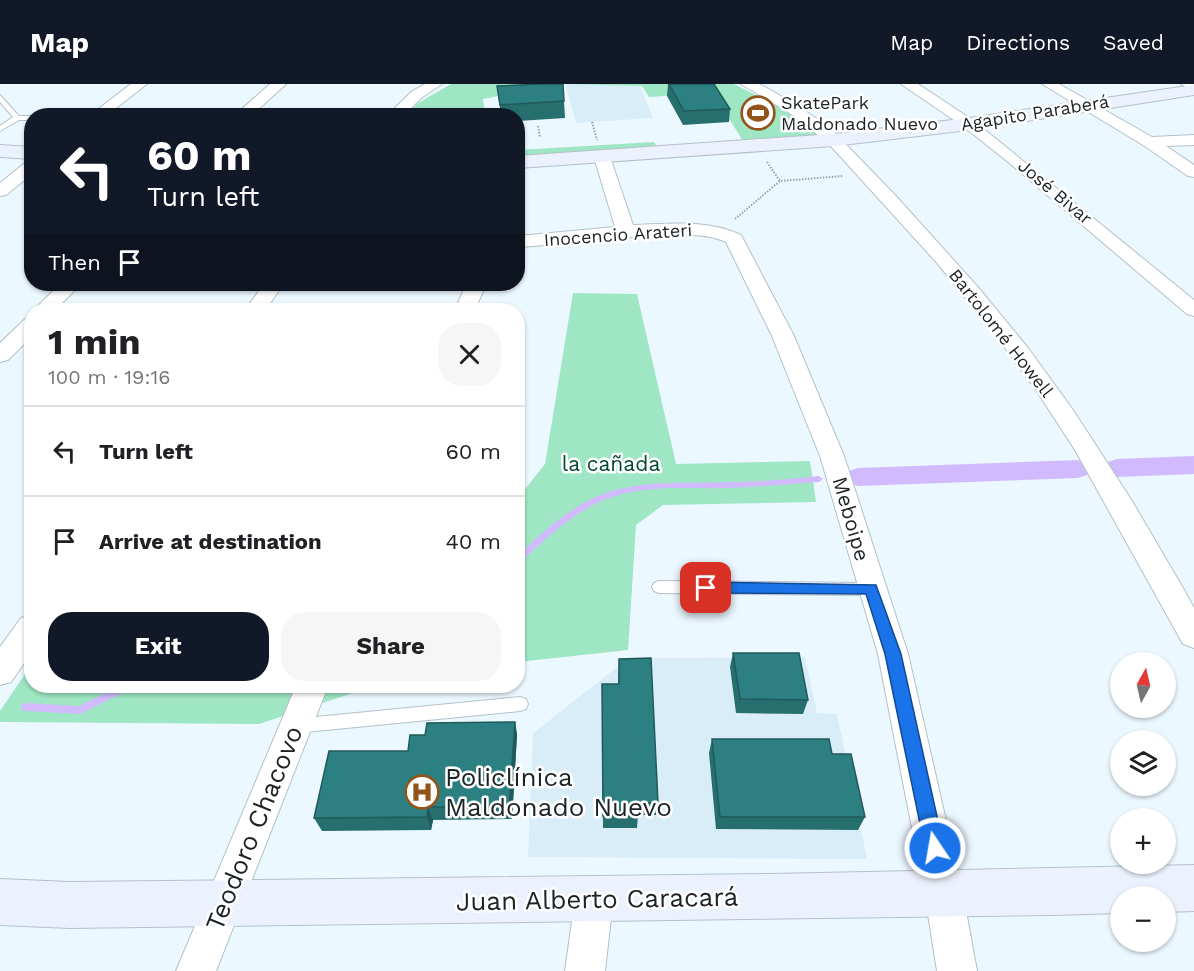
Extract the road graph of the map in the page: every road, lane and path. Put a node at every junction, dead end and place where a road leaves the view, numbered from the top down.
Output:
1 (140, 84) edge
2 (279, 84) edge
3 (435, 84) edge
4 (748, 84) edge
5 (908, 84) edge
6 (1049, 84) edge
7 (1188, 84) edge
8 (1194, 89) edge
9 (0, 97) edge
10 (1087, 105) junction
11 (107, 108) edge
12 (250, 108) edge
13 (402, 108) edge
14 (17, 117) junction
15 (24, 117) edge
16 (591, 122) dead end
17 (969, 124) junction
18 (538, 126) edge
19 (0, 129) edge
20 (540, 137) dead end
21 (834, 140) junction
22 (1194, 140) edge
23 (1149, 142) junction
24 (757, 146) junction
25 (600, 149) junction
26 (0, 151) edge
27 (24, 152) edge
28 (525, 161) edge
29 (24, 172) edge
30 (1194, 172) edge
31 (866, 175) junction
32 (780, 180) junction
33 (0, 191) edge
34 (626, 231) junction
35 (719, 232) junction
36 (525, 241) edge
37 (64, 291) edge
38 (51, 303) edge
39 (1194, 310) edge
40 (24, 331) edge
41 (0, 355) edge
42 (659, 587) dead end
43 (871, 589) junction
44 (1194, 635) edge
45 (24, 638) edge
46 (0, 672) edge
47 (309, 693) edge
48 (520, 704) dead end
49 (296, 726) junction
50 (1194, 888) edge
51 (944, 895) junction
52 (594, 900) junction
53 (0, 902) edge
54 (224, 903) junction
55 (196, 971) edge
56 (585, 971) edge
57 (957, 971) edge

1 - 11 street
2 - 12 street
3 - 13 street
4 - 21 street, Bartolomé Howell
5 - 17 street, José Bivar
6 - 10 street
7 - 8 street
8 - 10 street, Agapito Paraberá
9 - 14 lane
10 - 17 street, Agapito Paraberá
10 - 23 street
14 - 15 lane
14 - 19 lane
16 - 25 path
17 - 21 street, Agapito Paraberá
17 - 39 street, José Bivar
18 - 20 path
21 - 24 street, Agapito Paraberá
21 - 31 street, Bartolomé Howell
22 - 23 street
23 - 30 street
24 - 25 street, Agapito Paraberá
24 - 32 path
25 - 28 street, Agapito Paraberá
25 - 34 street
26 - 27 street
29 - 33 street
31 - 32 path
31 - 44 street, Bartolomé Howell
32 - 35 path
34 - 35 street, Inocencio Arateri
34 - 36 street, Inocencio Arateri
35 - 43 street, Meboipe
37 - 38 street
40 - 41 street
42 - 43 lane
43 - 51 street, Meboipe
45 - 46 street
47 - 49 street, Teodoro Chacovo
48 - 49 lane
49 - 54 street, Teodoro Chacovo
50 - 51 street, Juan Alberto Caracará
51 - 52 street, Juan Alberto Caracará
51 - 57 street, Meboipe
52 - 54 street, Juan Alberto Caracará
52 - 56 street
53 - 54 street, Juan Alberto Caracará
54 - 55 street, Teodoro Chacovo

